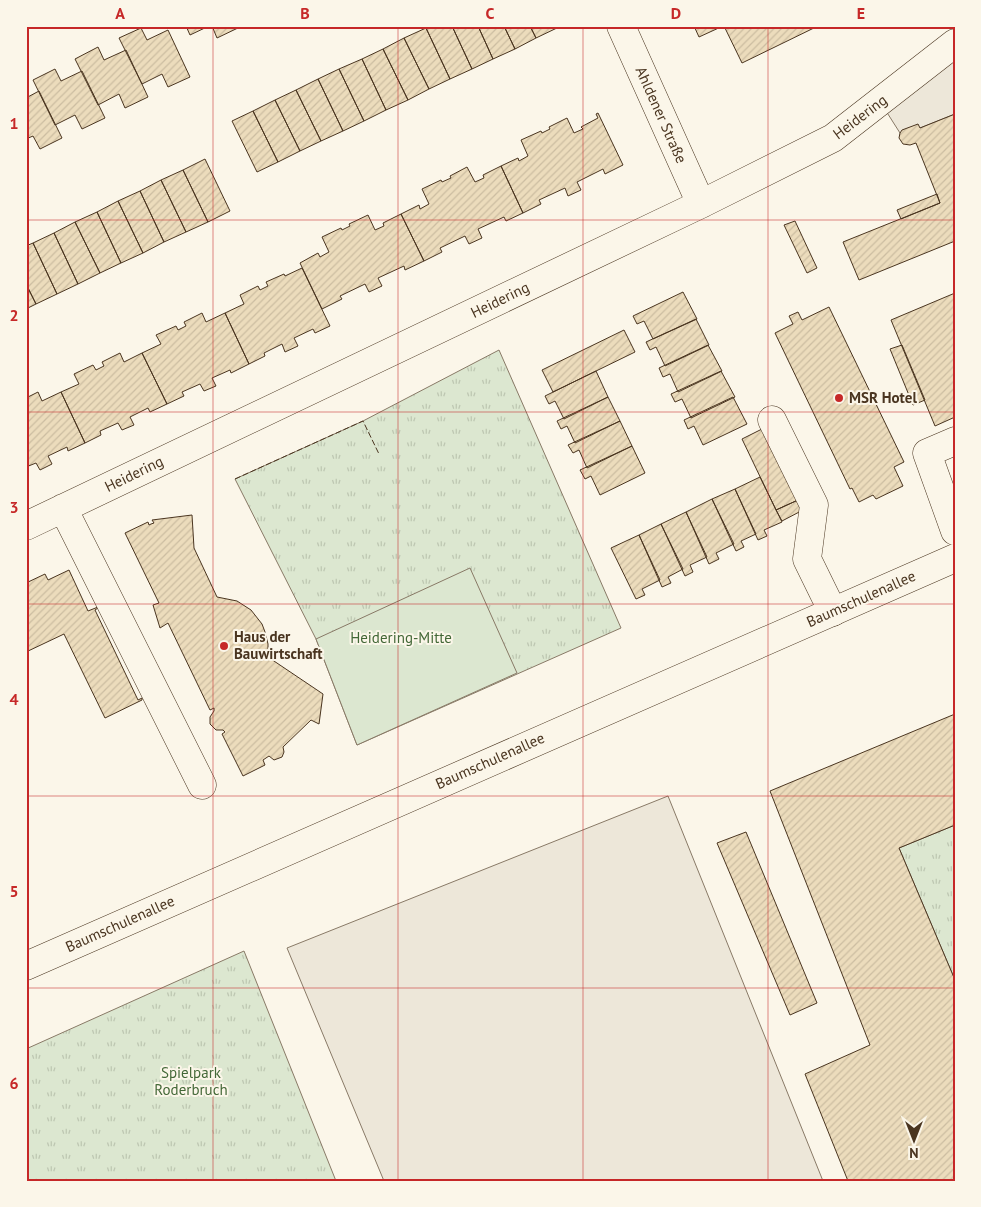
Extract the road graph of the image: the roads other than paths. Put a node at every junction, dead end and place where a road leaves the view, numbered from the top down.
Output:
1 (621, 26) edge
2 (955, 43) edge
3 (701, 204) junction
4 (772, 420) dead end
5 (955, 441) edge
6 (63, 508) junction
7 (26, 526) edge
8 (955, 531) edge
9 (78, 538) junction
10 (955, 558) edge
11 (833, 612) junction
12 (138, 630) dead end
13 (202, 784) dead end
14 (26, 966) edge

1 - 3 street, Ahldener Straße
2 - 3 street, Heidering
3 - 6 street, Heidering
4 - 11 street
5 - 8 street
6 - 7 street, Heidering
6 - 9 street
9 - 12 street
9 - 13 street
10 - 11 street, Baumschulenallee
11 - 14 street, Baumschulenallee

